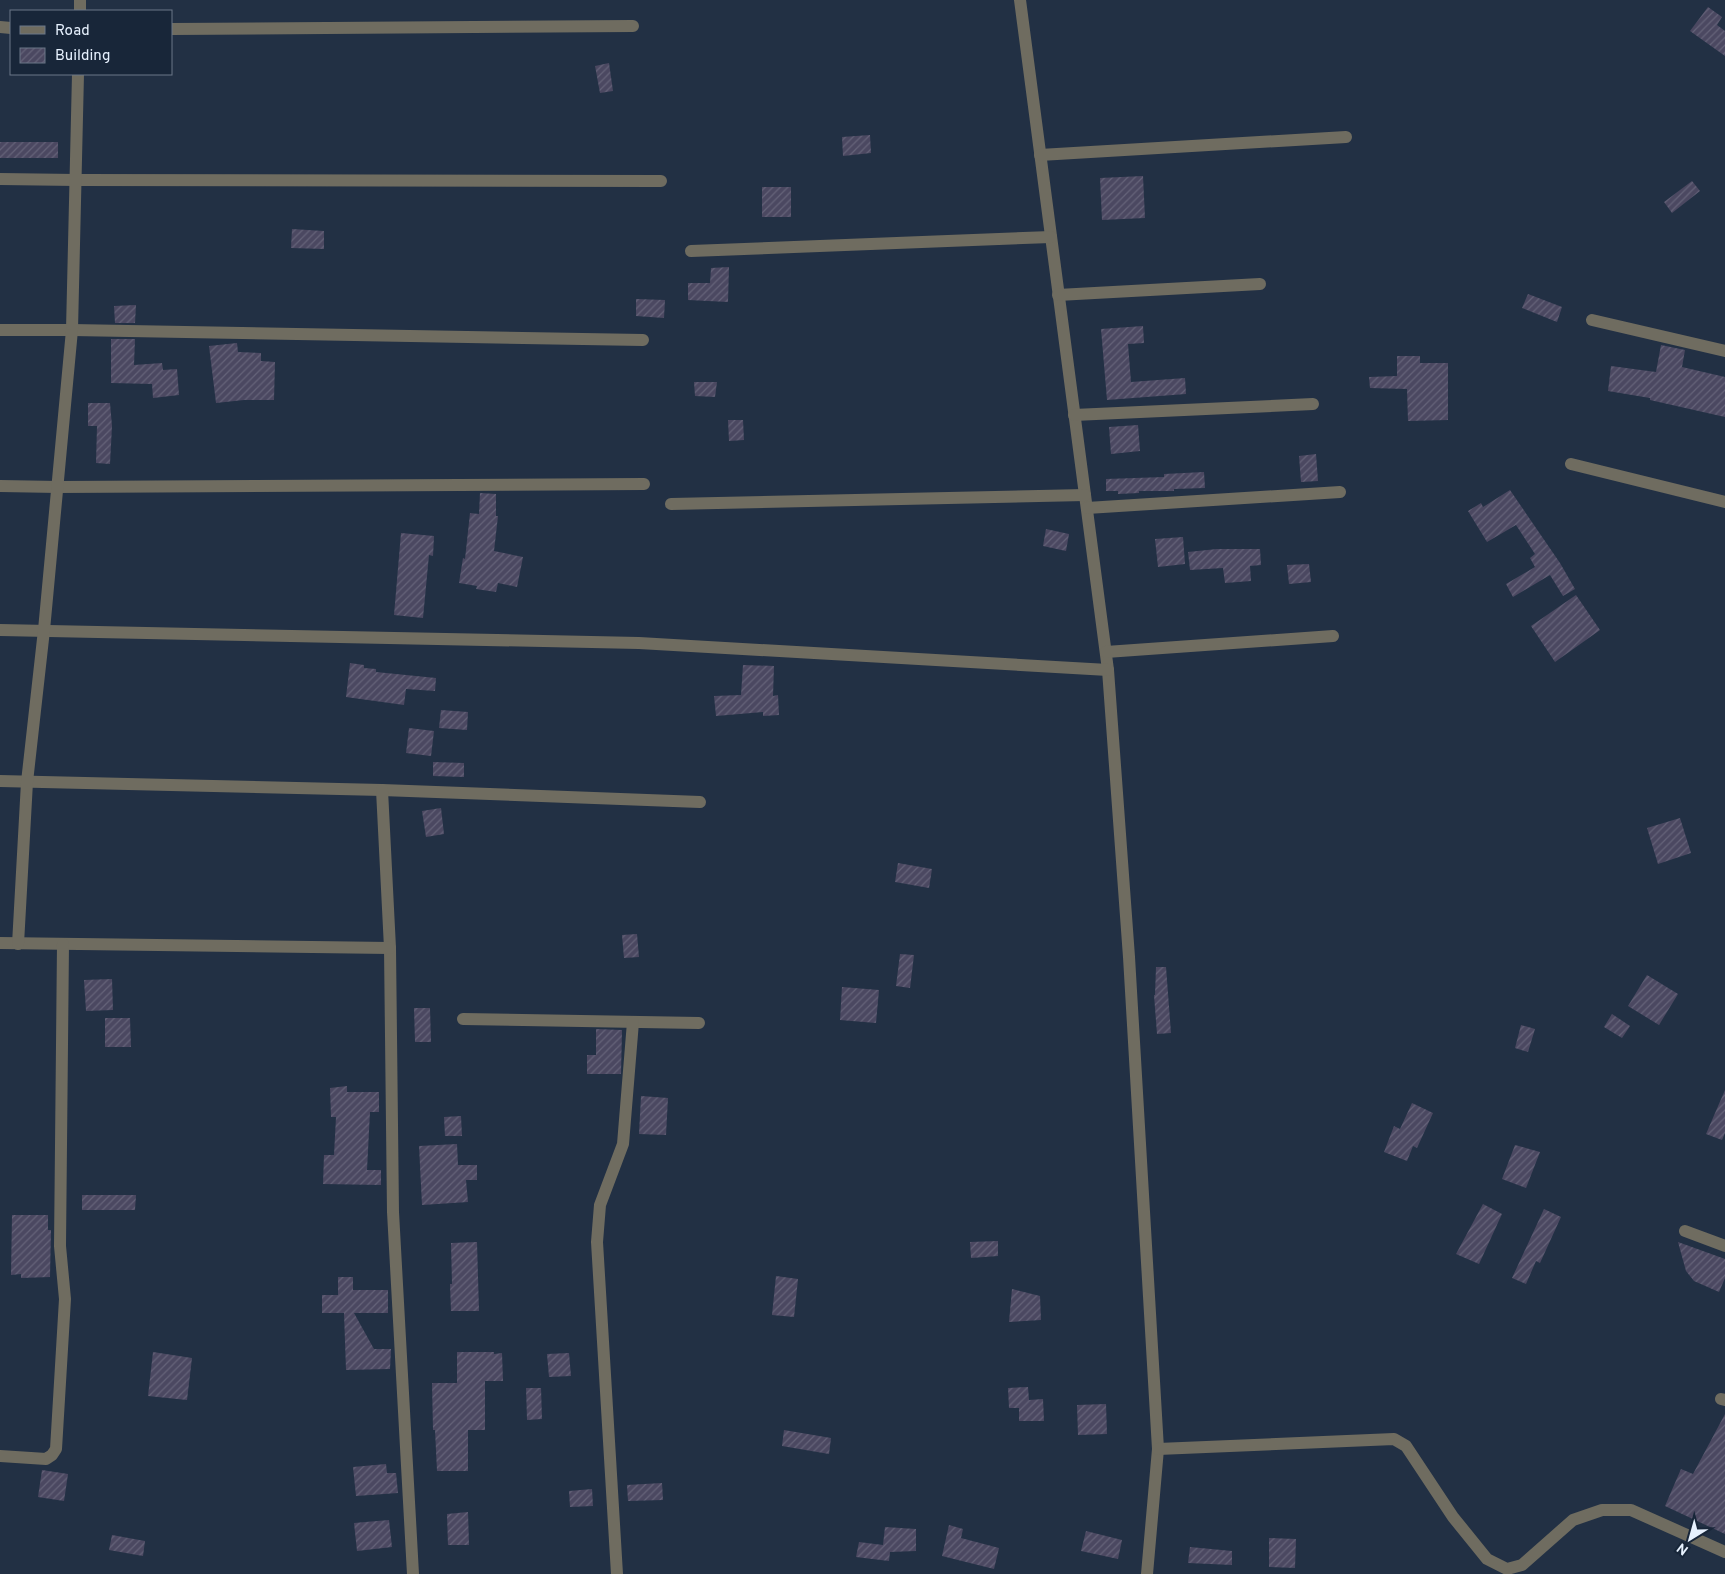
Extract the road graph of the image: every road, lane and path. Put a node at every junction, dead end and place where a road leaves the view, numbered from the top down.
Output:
1 (1020, 0) edge
2 (633, 26) dead end
3 (172, 29) edge
4 (78, 75) edge
5 (1346, 137) dead end
6 (1040, 155) junction
7 (0, 178) edge
8 (76, 180) junction
9 (660, 182) dead end
10 (1051, 237) junction
11 (691, 251) dead end
12 (1260, 284) dead end
13 (1058, 295) junction
14 (1592, 320) dead end
15 (0, 330) edge
16 (72, 330) junction
17 (643, 340) dead end
18 (1725, 351) edge
19 (1313, 404) dead end
20 (1074, 415) junction
21 (1572, 464) dead end
22 (644, 484) dead end
23 (0, 486) edge
24 (58, 488) junction
25 (1340, 492) dead end
26 (1085, 495) junction
27 (1725, 502) edge
28 (671, 504) dead end
29 (1087, 508) junction
30 (0, 630) edge
31 (44, 630) junction
32 (1333, 636) dead end
33 (1106, 652) junction
34 (1108, 670) junction
35 (0, 781) edge
36 (27, 782) junction
37 (382, 790) junction
38 (700, 802) dead end
39 (0, 943) edge
40 (18, 944) junction
41 (62, 944) junction
42 (390, 948) junction
43 (463, 1018) dead end
44 (634, 1022) junction
45 (699, 1023) dead end
46 (1685, 1231) dead end
47 (1725, 1246) edge
48 (1158, 1449) junction
49 (0, 1456) edge
50 (1725, 1552) edge
51 (1506, 1572) edge
52 (412, 1574) edge
53 (617, 1574) edge
54 (1147, 1574) edge

1 - 6 street
2 - 3 street
4 - 8 street
5 - 6 street
6 - 10 street
7 - 8 street
8 - 9 street
8 - 16 street
10 - 11 street
10 - 13 street
12 - 13 street
13 - 20 street
14 - 18 street
15 - 16 street
16 - 17 street
16 - 24 street
19 - 20 street
20 - 26 street
21 - 27 street
22 - 24 street
23 - 24 street
24 - 31 street
25 - 29 street
26 - 28 street
26 - 29 street
29 - 33 street
30 - 31 street
31 - 34 street
31 - 36 street
32 - 33 street
33 - 34 street
34 - 48 street
35 - 36 street
36 - 37 street
36 - 40 street
37 - 38 street
37 - 42 street
39 - 40 street
40 - 41 street
41 - 42 street
41 - 49 street
42 - 52 street
43 - 44 street
44 - 45 street
44 - 53 street
46 - 47 street
48 - 51 street
48 - 54 street
50 - 51 street

